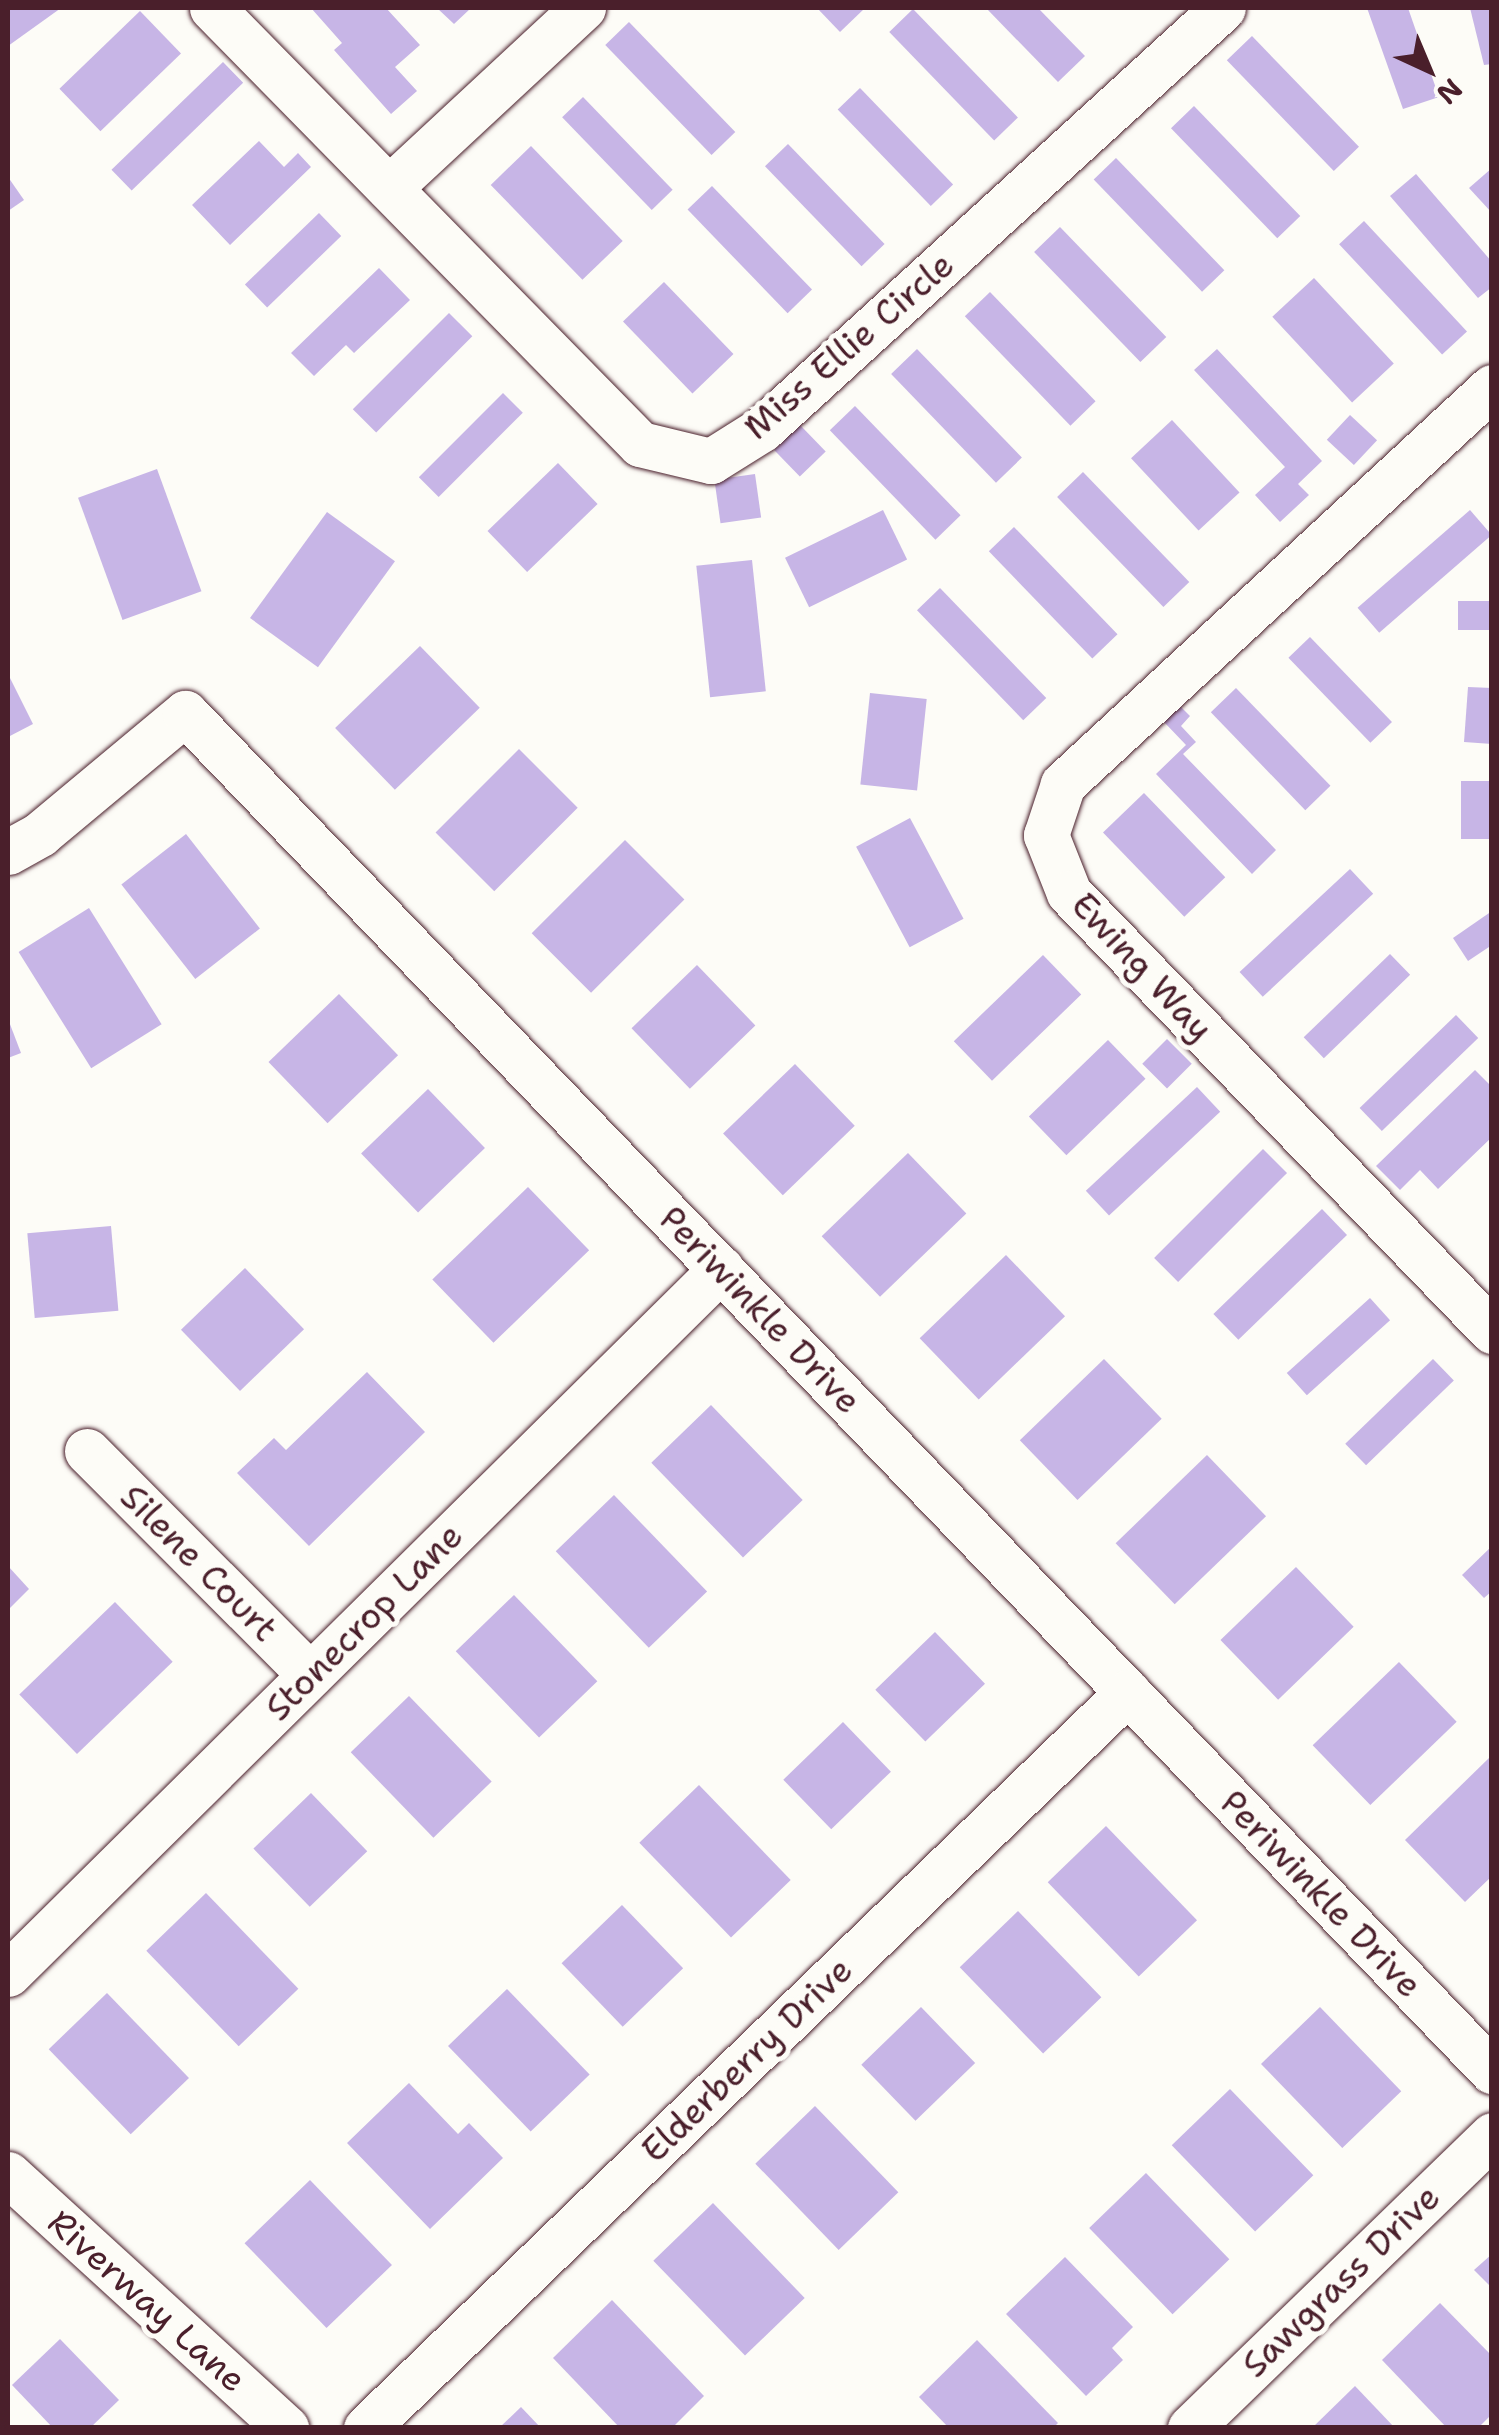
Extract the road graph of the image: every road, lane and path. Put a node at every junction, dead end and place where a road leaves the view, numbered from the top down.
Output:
1 (212, 8) edge
2 (584, 8) edge
3 (1223, 8) edge
4 (390, 188) junction
5 (1492, 388) edge
6 (8, 852) edge
7 (720, 1269) junction
8 (1492, 1331) edge
9 (87, 1452) dead end
10 (310, 1676) junction
11 (1128, 1692) junction
12 (8, 1974) edge
13 (1492, 2071) edge
14 (1492, 2136) edge
15 (8, 2174) edge
16 (286, 2428) edge
17 (366, 2428) edge
18 (1190, 2428) edge

1 - 4 street, Miss Ellie Circle
2 - 4 street
3 - 4 street, Miss Ellie Circle
5 - 8 street, Ewing Way
6 - 7 street, Periwinkle Drive
7 - 10 street, Stonecrop Lane
7 - 11 street, Periwinkle Drive
9 - 10 street, Silene Court
10 - 12 street, Stonecrop Lane
11 - 13 street, Periwinkle Drive
11 - 17 street, Elderberry Drive
14 - 18 street, Sawgrass Drive
15 - 16 street, Riverway Lane

